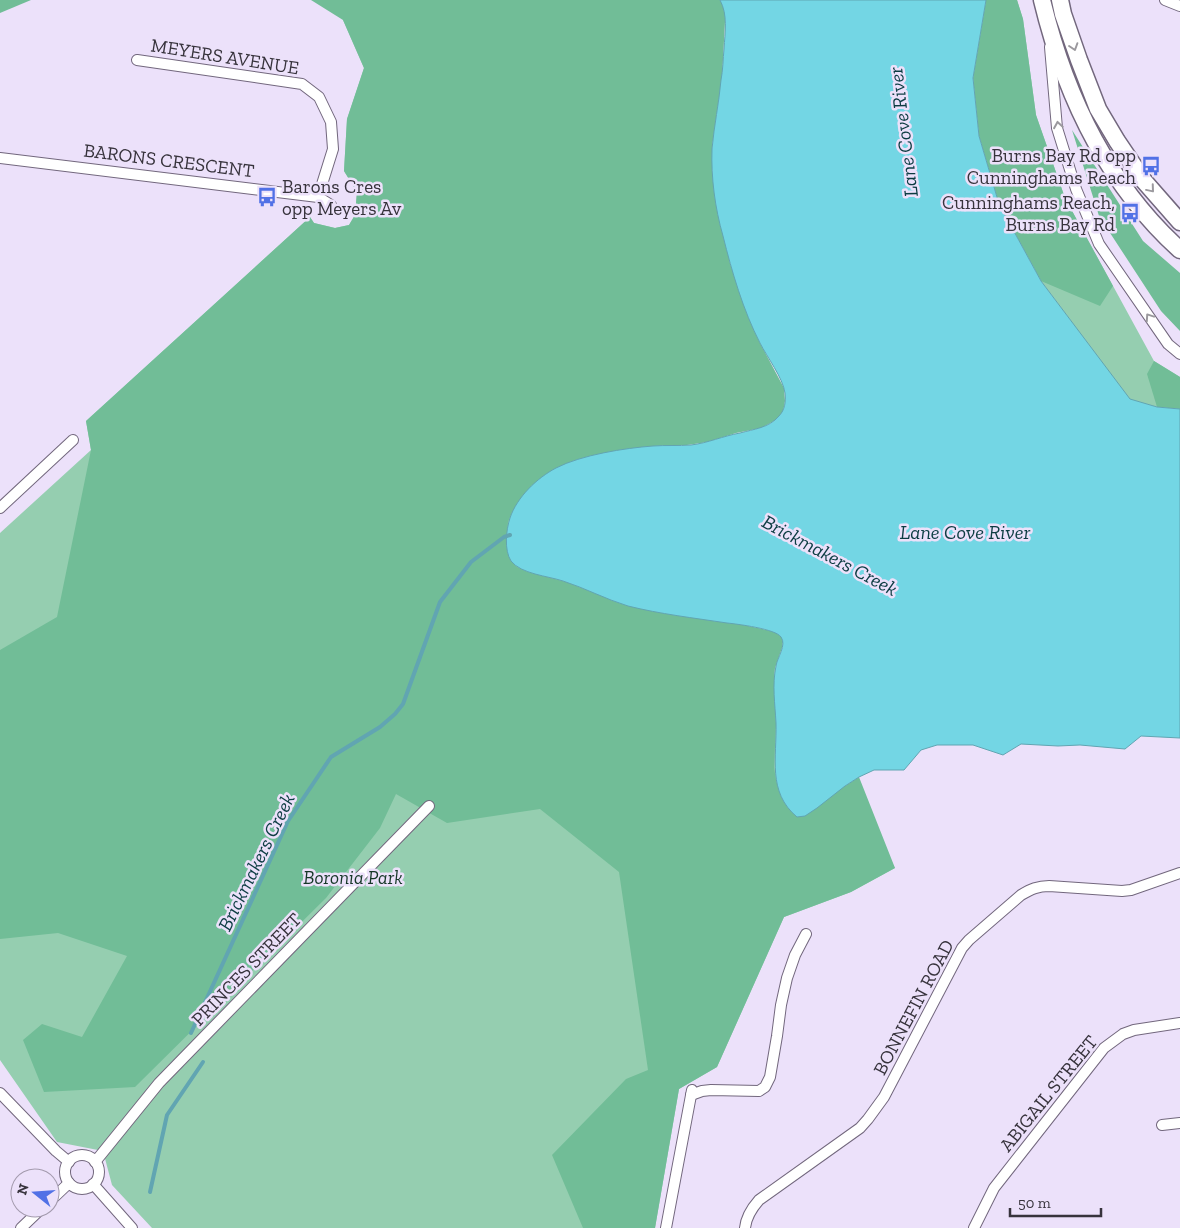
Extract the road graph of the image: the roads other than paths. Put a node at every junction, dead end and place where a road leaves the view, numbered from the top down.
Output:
1 (1042, 0) edge
2 (1060, 0) edge
3 (1165, 0) edge
4 (1180, 6) edge
5 (1048, 22) junction
6 (137, 60) dead end
7 (0, 158) edge
8 (318, 197) junction
9 (331, 204) dead end
10 (1179, 221) edge
11 (1180, 250) edge
12 (1180, 354) edge
13 (73, 440) dead end
14 (0, 508) edge
15 (429, 806) dead end
16 (1180, 873) edge
17 (806, 934) dead end
18 (1180, 1023) edge
19 (0, 1093) edge
20 (1180, 1123) edge
21 (1162, 1125) dead end
22 (69, 1162) junction
23 (95, 1162) junction
24 (69, 1183) junction
25 (93, 1184) junction
26 (60, 1192) edge
27 (32, 1218) edge
28 (21, 1228) edge
29 (132, 1228) edge
30 (666, 1228) edge
31 (745, 1228) edge
32 (974, 1228) edge

1 - 5 main road
2 -> 10 main road
3 - 4 street
5 - 11 main road
12 -> 5 street
6 - 8 street, MEYERS AVENUE
7 - 8 street, BARONS CRESCENT
8 - 9 street, BARONS CRESCENT
13 - 14 street
15 - 23 street, PRINCES STREET
16 - 31 street, BONNEFIN ROAD
17 - 30 street
18 - 32 street, ABIGAIL STREET
19 - 22 street
20 - 21 street
22 - 23 street
22 - 24 street
23 - 25 street
24 - 25 street
24 - 26 street
25 - 29 street
27 - 28 street

